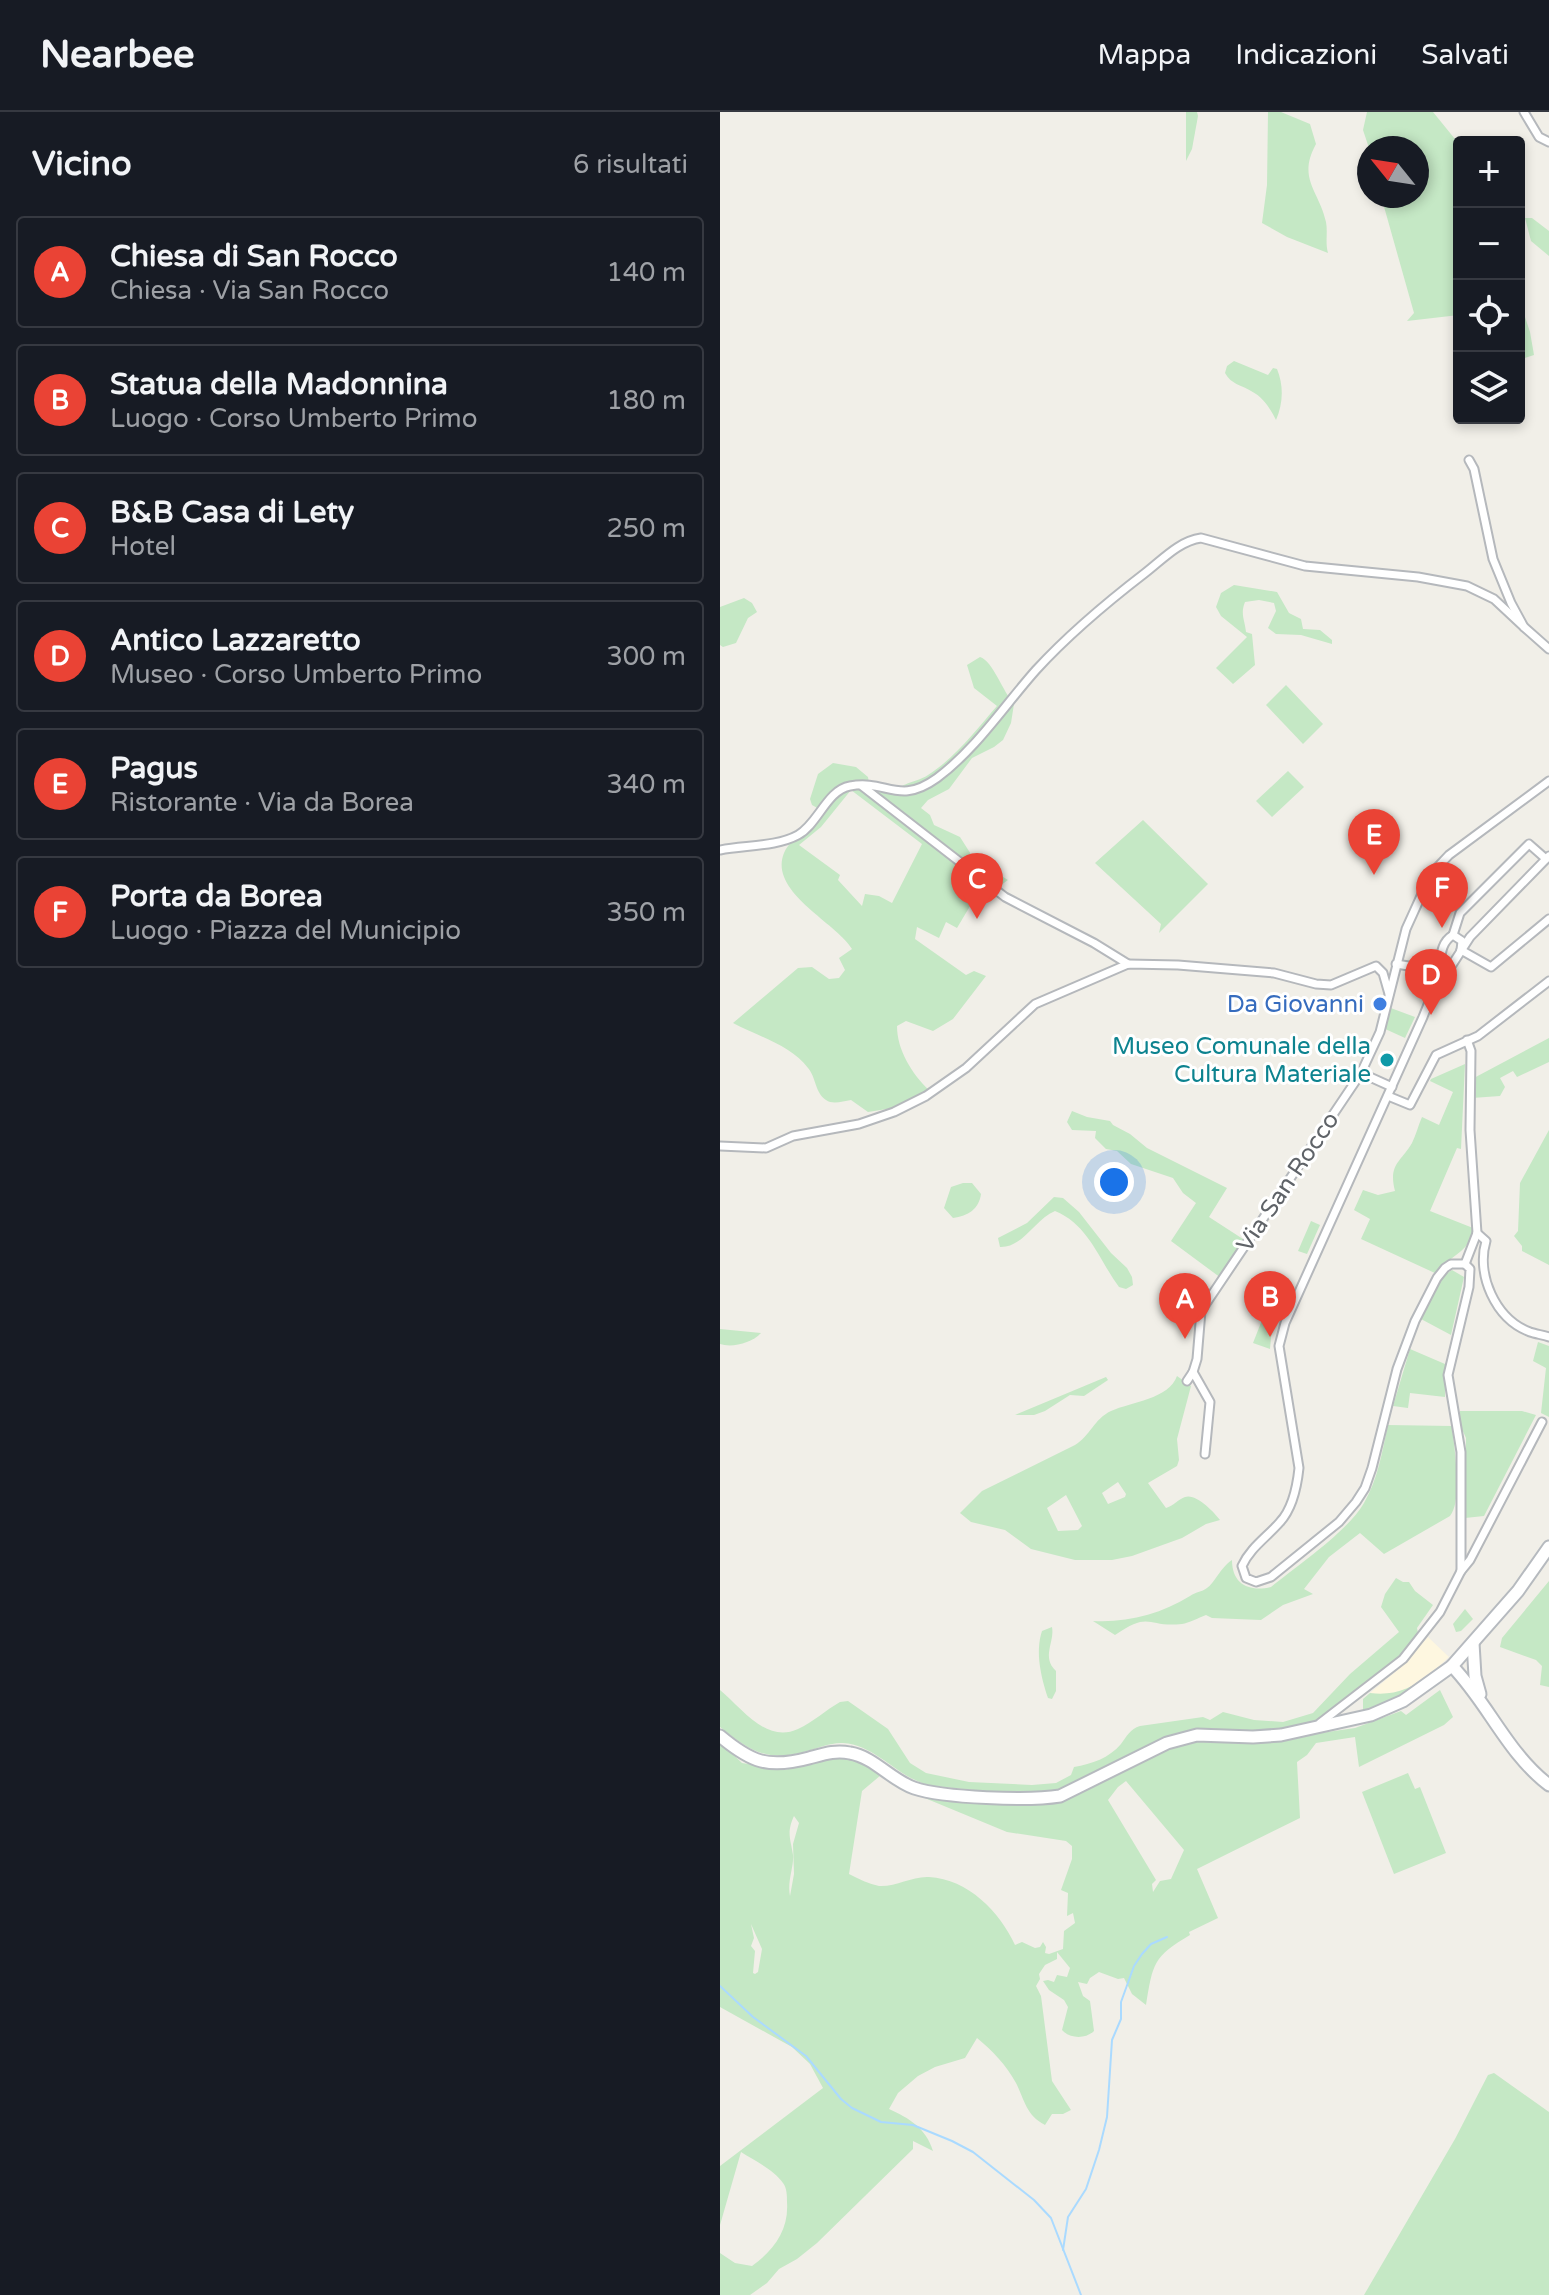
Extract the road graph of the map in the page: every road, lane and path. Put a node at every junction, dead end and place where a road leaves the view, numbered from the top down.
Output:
1 (1524, 112) edge
2 (1549, 142) edge
3 (1469, 460) dead end
4 (1524, 627) junction
5 (1549, 649) edge
6 (1549, 781) edge
7 (862, 786) junction
8 (720, 850) edge
9 (1548, 858) edge
10 (1549, 919) edge
11 (1453, 935) junction
12 (1462, 950) junction
13 (1128, 964) junction
14 (1396, 964) junction
15 (1440, 971) junction
16 (1549, 981) edge
17 (1389, 994) junction
18 (1467, 1040) junction
19 (1361, 1073) junction
20 (1392, 1087) junction
21 (1388, 1096) junction
22 (720, 1146) edge
23 (1477, 1233) junction
24 (1465, 1264) junction
25 (1549, 1337) edge
26 (1193, 1372) junction
27 (1187, 1381) dead end
28 (1542, 1422) dead end
29 (1205, 1454) dead end
30 (1549, 1547) edge
31 (1461, 1571) junction
32 (1473, 1643) junction
33 (1452, 1666) junction
34 (1358, 1695) junction
35 (1484, 1709) junction
36 (1351, 1720) junction
37 (1315, 1727) junction
38 (720, 1736) edge
39 (1549, 1785) edge

1 - 2 street
3 - 4 street
4 - 5 street
4 - 7 street
6 - 14 street, Via San Rocco
7 - 8 street
7 - 13 street
9 - 11 street
9 - 12 street
10 - 12 street
11 - 12 street
11 - 15 street
12 - 15 street
13 - 17 street
13 - 22 street
14 - 15 street
14 - 17 street, Via San Rocco
15 - 20 street
16 - 18 street
17 - 19 street, Via San Rocco
18 - 21 street
18 - 23 street
19 - 20 street
19 - 26 street, Via San Rocco
20 - 21 street
21 - 24 street
23 - 24 street
23 - 25 street
24 - 31 street
26 - 27 street, Via San Rocco
26 - 29 street
28 - 31 street
30 - 32 main road
31 - 34 street
32 - 33 main road
32 - 35 main road
33 - 35 main road
33 - 36 main road
34 - 36 street
34 - 37 street
35 - 39 main road
36 - 37 main road
37 - 38 main road

